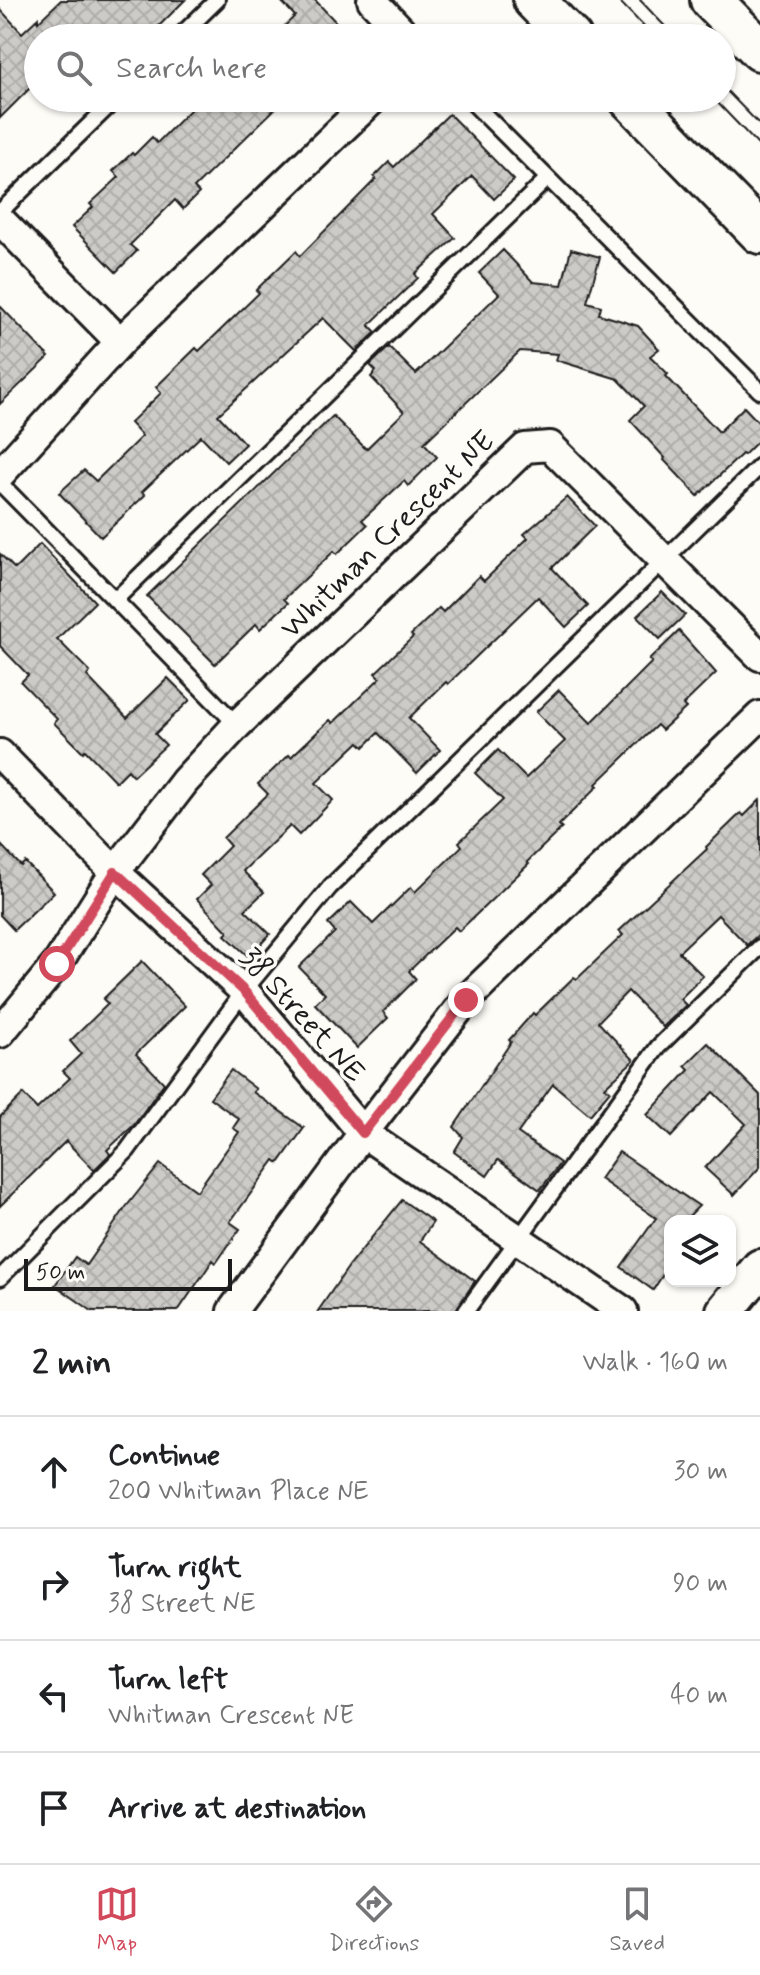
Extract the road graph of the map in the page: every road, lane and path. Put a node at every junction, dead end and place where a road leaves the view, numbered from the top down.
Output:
1 (217, 0) edge
2 (372, 0) edge
3 (534, 0) edge
4 (711, 0) edge
5 (192, 24) edge
6 (395, 24) edge
7 (557, 24) edge
8 (735, 24) edge
9 (736, 26) edge
10 (760, 50) edge
11 (103, 112) edge
12 (359, 112) edge
13 (482, 112) edge
14 (643, 112) edge
15 (547, 179) junction
16 (0, 212) edge
17 (0, 220) edge
18 (760, 233) edge
19 (120, 342) junction
20 (760, 391) edge
21 (760, 466) edge
22 (0, 474) edge
23 (0, 483) edge
24 (664, 561) junction
25 (115, 600) junction
26 (760, 656) edge
27 (760, 716) edge
28 (237, 725) junction
29 (0, 754) edge
30 (115, 872) junction
31 (760, 947) edge
32 (244, 991) junction
33 (0, 1033) edge
34 (363, 1133) junction
35 (517, 1239) junction
36 (760, 1268) edge
37 (0, 1278) edge
38 (232, 1311) edge
39 (466, 1311) edge
40 (623, 1311) edge
41 (725, 1311) edge

1 - 5 lane
2 - 6 street
3 - 7 main road
4 - 8 main road
9 - 10 main road
11 - 16 lane
12 - 19 street
13 - 15 lane
14 - 18 main road
15 - 20 lane
15 - 25 lane
17 - 19 street
19 - 22 street
21 - 24 lane
23 - 25 lane
24 - 26 street, Whitman Crescent NE
24 - 28 street, Whitman Crescent NE
24 - 32 lane
25 - 28 lane
27 - 34 street
28 - 30 street, Whitman Crescent NE
29 - 30 street, 38 Street NE
30 - 32 street, 38 Street NE
30 - 33 street, Whitman Crescent NE
31 - 35 lane
32 - 34 street, 38 Street NE
32 - 37 lane
34 - 35 street, 38 Street NE
34 - 38 street
35 - 39 lane
35 - 40 street, 38 Street NE
36 - 41 street

